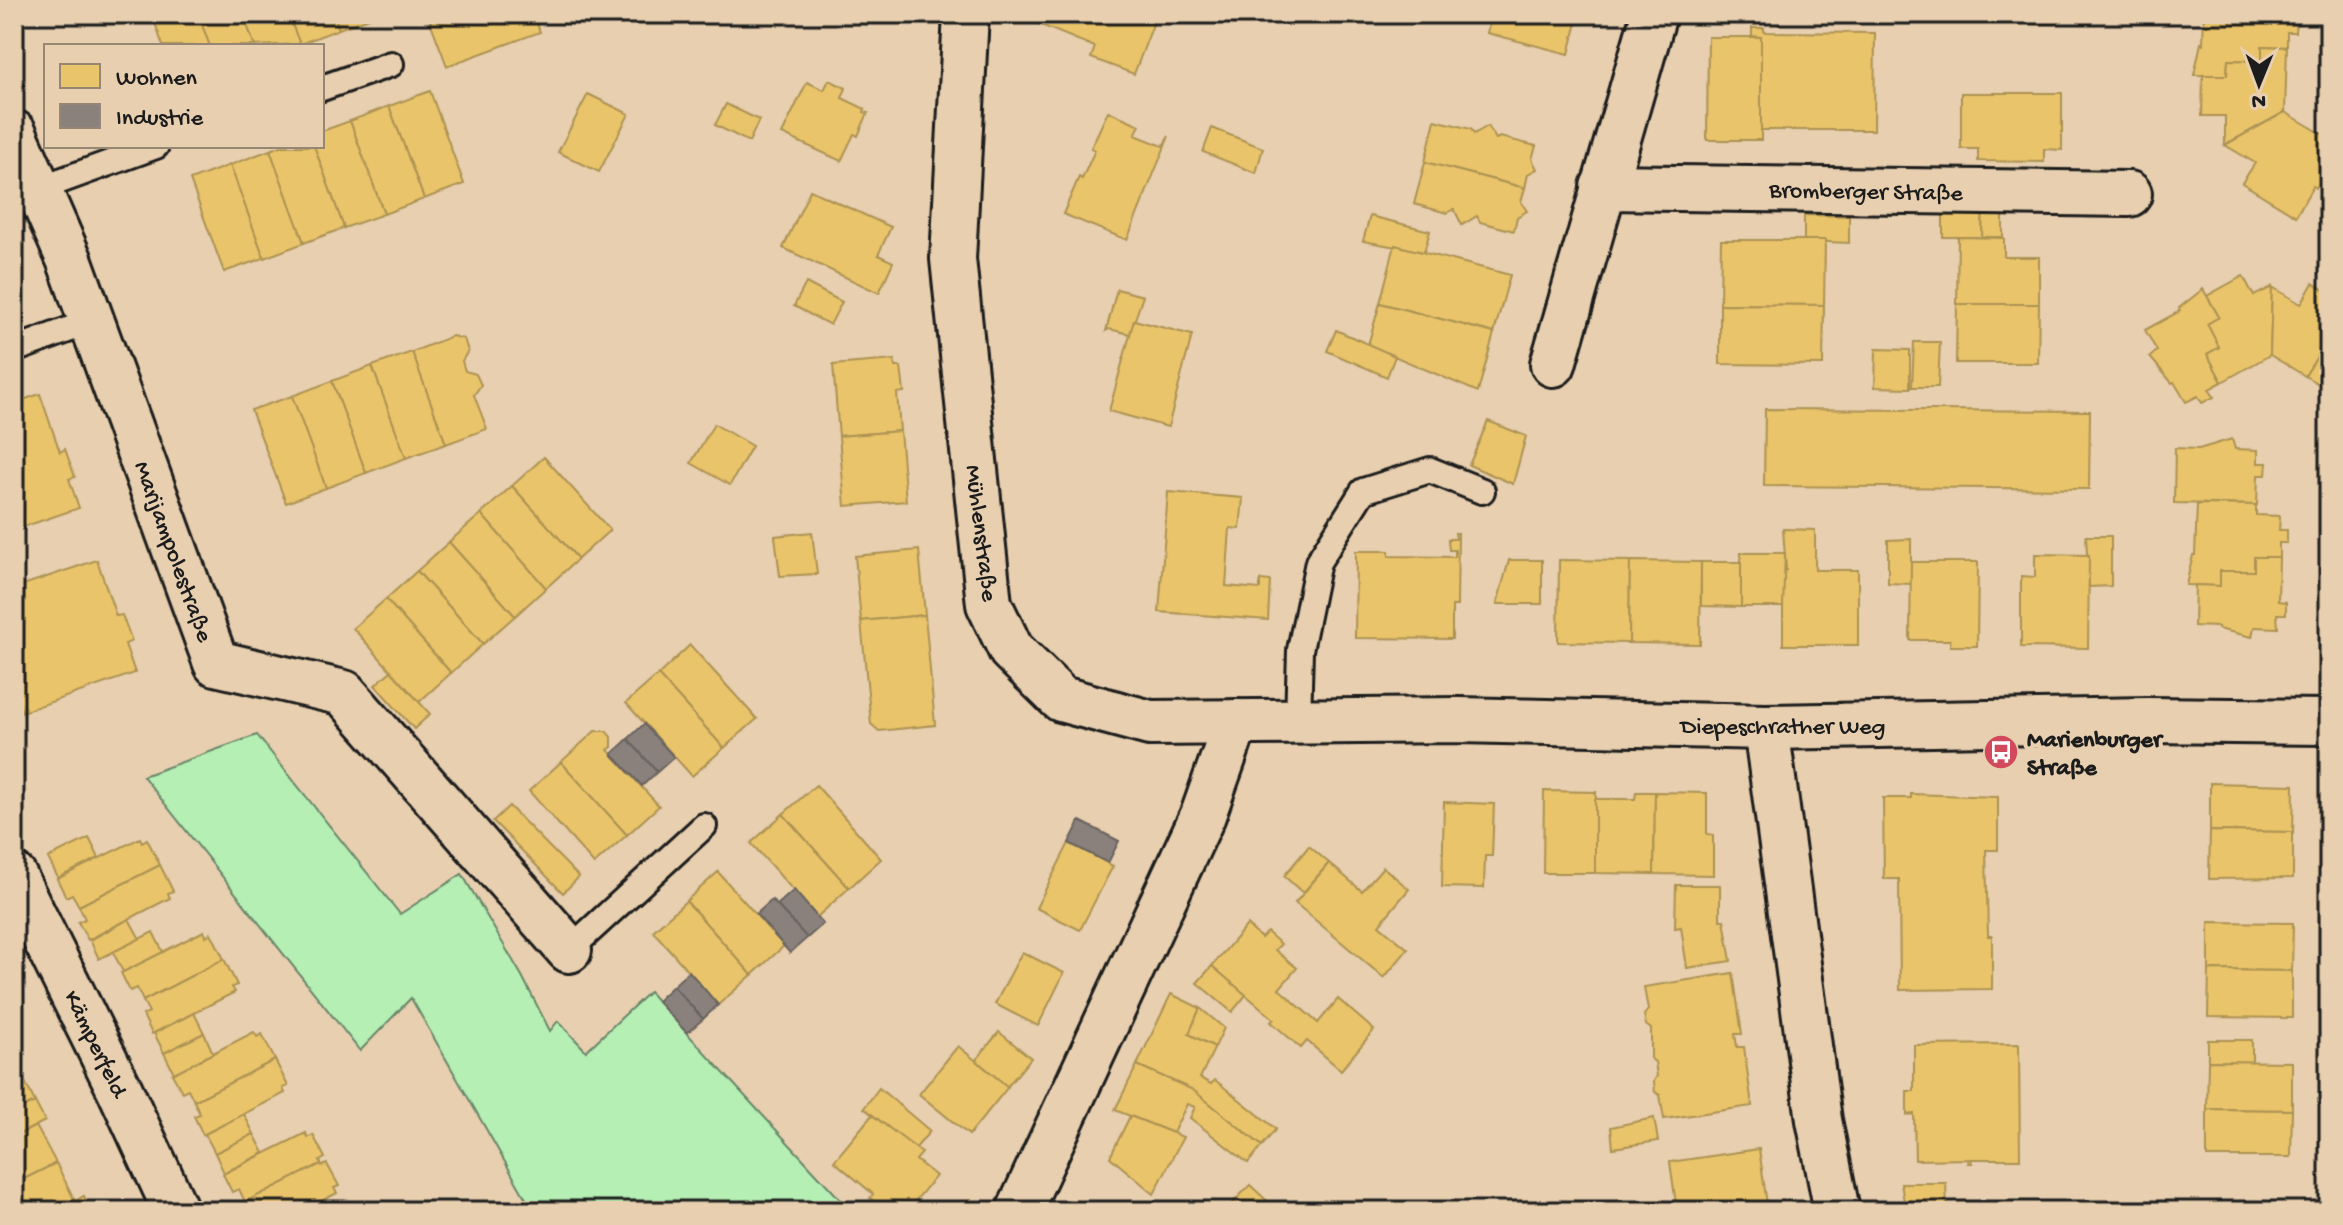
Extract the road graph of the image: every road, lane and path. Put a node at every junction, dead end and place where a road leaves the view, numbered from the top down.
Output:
1 (966, 14) edge
2 (1654, 14) edge
3 (391, 64) dead end
4 (324, 87) edge
5 (14, 133) edge
6 (151, 148) edge
7 (1603, 187) junction
8 (38, 189) junction
9 (2129, 194) dead end
10 (92, 321) junction
11 (14, 350) edge
12 (1553, 364) dead end
13 (1482, 491) dead end
14 (1298, 721) junction
15 (1236, 722) junction
16 (2329, 722) edge
17 (1766, 727) junction
18 (704, 826) dead end
19 (14, 876) edge
20 (569, 950) joint
21 (176, 1211) edge
22 (1019, 1211) edge
23 (1837, 1211) edge

1 - 15 street, Mühlenstraße
2 - 7 street
3 - 4 lane
5 - 8 street, Marijampolestraße
6 - 8 lane
7 - 9 street, Bromberger Straße
7 - 12 street
8 - 10 street, Marijampolestraße
10 - 11 lane
10 - 20 street, Marijampolestraße
13 - 14 lane
14 - 15 street, Diepeschrather Weg
14 - 17 street, Diepeschrather Weg
15 - 22 street
16 - 17 street, Diepeschrather Weg
17 - 23 street
18 - 20 lane
19 - 21 street, Kämperfeld

